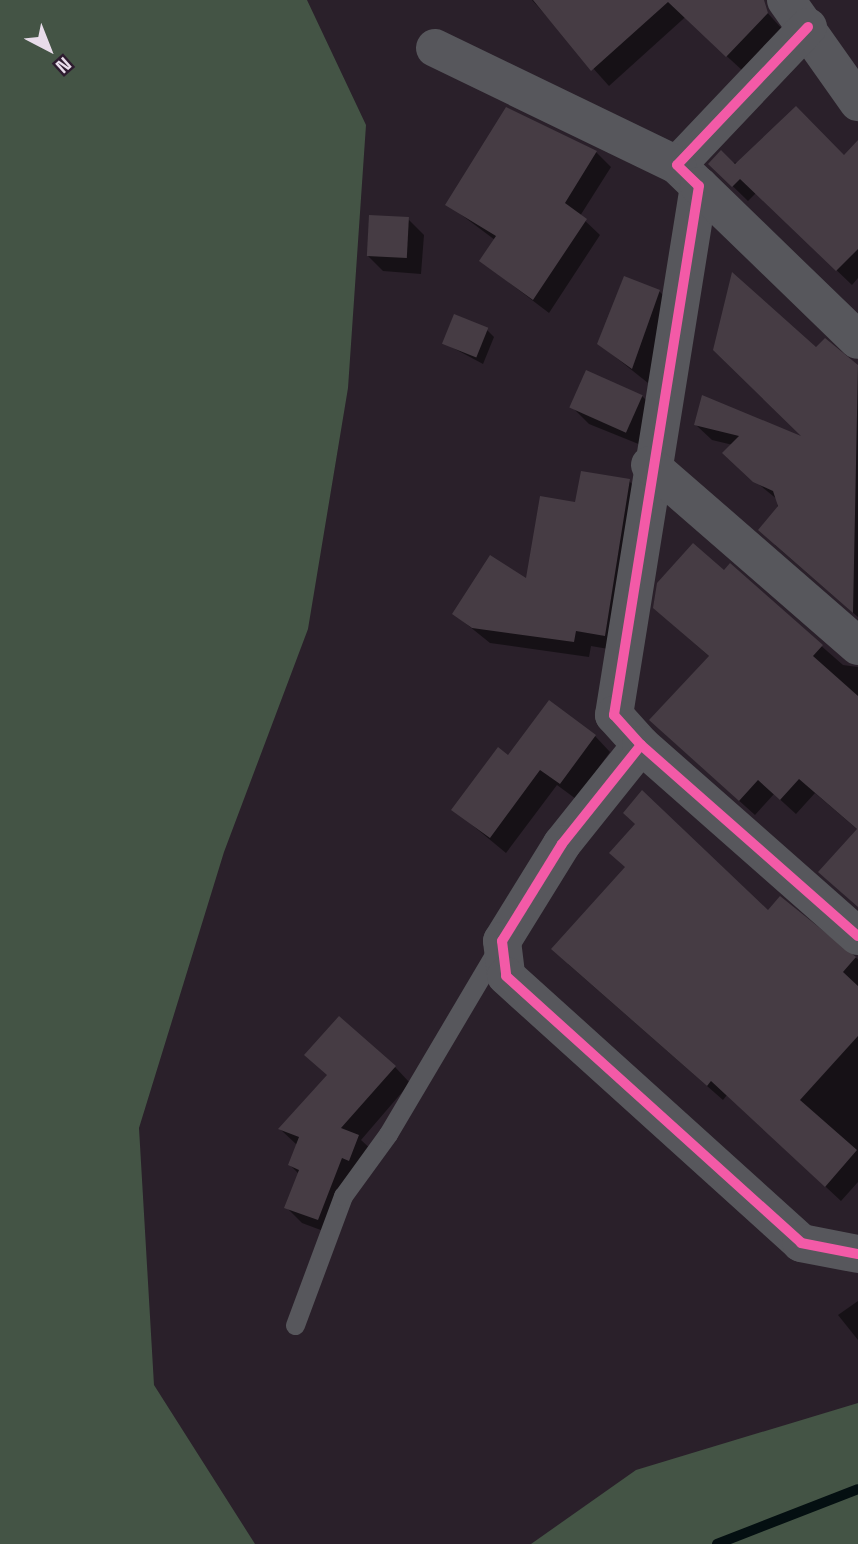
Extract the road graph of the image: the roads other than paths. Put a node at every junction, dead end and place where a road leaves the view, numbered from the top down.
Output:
1 (797, 14) edge
2 (435, 48) dead end
3 (858, 102) edge
4 (688, 176) junction
5 (858, 340) edge
6 (650, 465) junction
7 (858, 646) edge
8 (641, 745) junction
9 (858, 936) edge
10 (502, 941) junction
11 (858, 1254) edge
12 (295, 1325) dead end

1 - 3 street
1 - 4 street
2 - 4 street
4 - 5 street
4 - 6 street
6 - 7 street
6 - 8 street
8 - 9 street
8 - 10 street
10 - 11 street
10 - 12 lane

